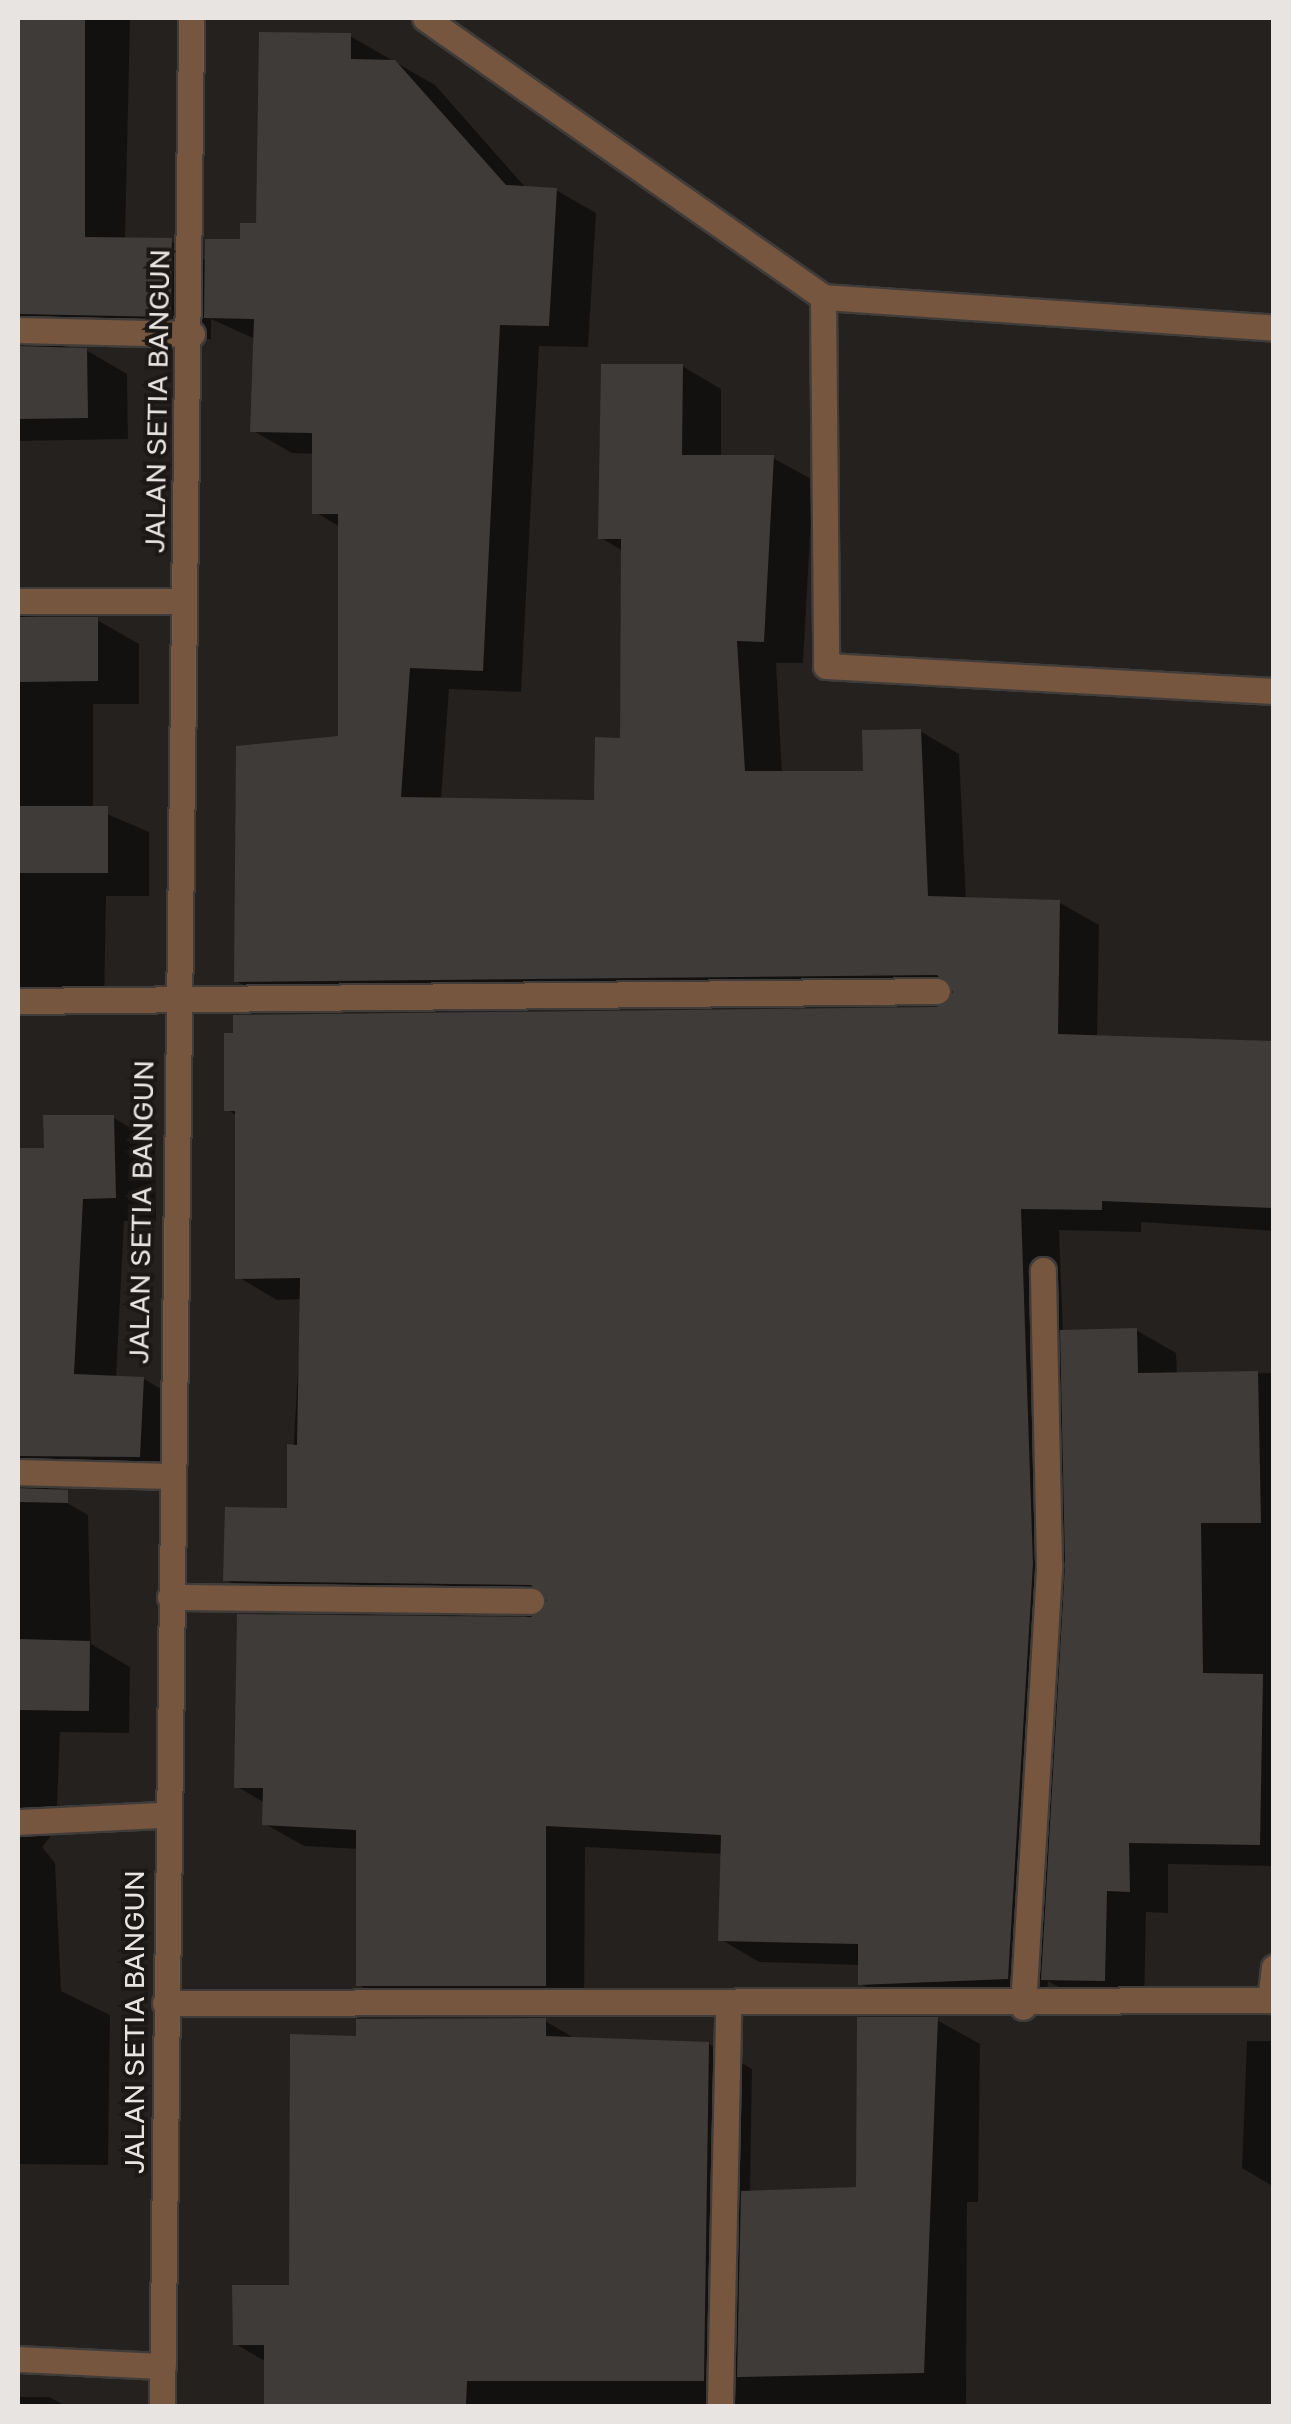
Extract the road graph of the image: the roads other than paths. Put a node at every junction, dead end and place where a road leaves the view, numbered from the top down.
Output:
1 (191, 18) edge
2 (425, 18) edge
3 (823, 297) junction
4 (1274, 328) edge
5 (18, 330) edge
6 (192, 334) junction
7 (18, 601) edge
8 (182, 601) junction
9 (1274, 692) edge
10 (936, 992) dead end
11 (18, 1001) edge
12 (172, 1002) junction
13 (1042, 1270) dead end
14 (18, 1472) edge
15 (168, 1476) junction
16 (170, 1597) junction
17 (531, 1601) dead end
18 (164, 1814) junction
19 (18, 1822) edge
20 (1274, 1967) edge
21 (1272, 2000) edge
22 (165, 2003) junction
23 (728, 2006) junction
24 (1023, 2008) junction
25 (18, 2359) edge
26 (163, 2366) junction
27 (720, 2402) dead end
28 (162, 2406) edge

1 - 6 street, JALAN SETIA BANGUN
2 - 3 street
3 - 4 street
3 - 9 street
5 - 6 street
6 - 8 street, JALAN SETIA BANGUN
7 - 8 street
8 - 12 street, JALAN SETIA BANGUN
10 - 12 street
11 - 12 street
12 - 15 street, JALAN SETIA BANGUN
13 - 24 street
14 - 15 street
15 - 16 street, JALAN SETIA BANGUN
16 - 17 street
16 - 18 street, JALAN SETIA BANGUN
18 - 19 street
18 - 22 street, JALAN SETIA BANGUN
20 - 21 street
21 - 24 street
22 - 23 street
22 - 26 street, JALAN SETIA BANGUN
23 - 24 street
23 - 27 street
25 - 26 street
26 - 28 street, JALAN SETIA BANGUN

